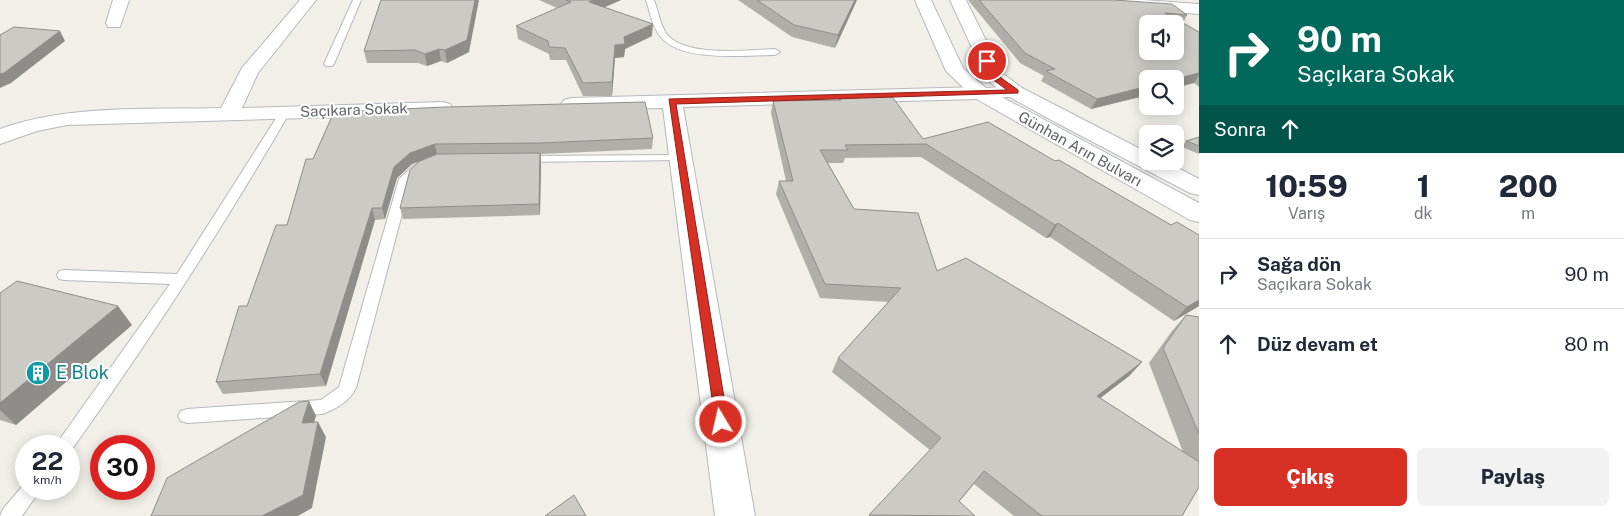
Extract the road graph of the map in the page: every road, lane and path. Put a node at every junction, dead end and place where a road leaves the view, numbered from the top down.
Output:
1 (121, 0) edge
2 (308, 0) edge
3 (358, 0) edge
4 (650, 0) edge
5 (923, 0) edge
6 (958, 0) edge
7 (1078, 0) edge
8 (1199, 9) edge
9 (114, 23) dead end
10 (775, 52) dead end
11 (329, 64) dead end
12 (1015, 92) junction
13 (980, 93) junction
14 (672, 101) junction
15 (555, 104) edge
16 (467, 107) edge
17 (285, 112) junction
18 (230, 114) junction
19 (0, 137) edge
20 (680, 158) junction
21 (505, 159) edge
22 (437, 160) edge
23 (1199, 188) edge
24 (1199, 214) edge
25 (64, 275) dead end
26 (181, 279) junction
27 (187, 416) dead end
28 (72, 435) edge
29 (22, 500) edge
30 (10, 516) edge
31 (735, 516) edge

1 - 9 street
2 - 18 street
3 - 11 lane
4 - 10 lane
5 - 13 street, Günhan Arın Bulvarı
6 - 12 street, Günhan Arın Bulvarı
7 - 8 street
12 - 13 street
12 - 23 street, Günhan Arın Bulvarı
13 - 14 street
13 - 24 street, Günhan Arın Bulvarı
14 - 15 street
14 - 20 street
16 - 17 street, Saçıkara Sokak
17 - 18 street, Saçıkara Sokak
17 - 26 lane
18 - 19 street, Saçıkara Sokak
20 - 21 lane
20 - 31 street
22 - 27 lane
25 - 26 lane
26 - 28 lane
29 - 30 lane

